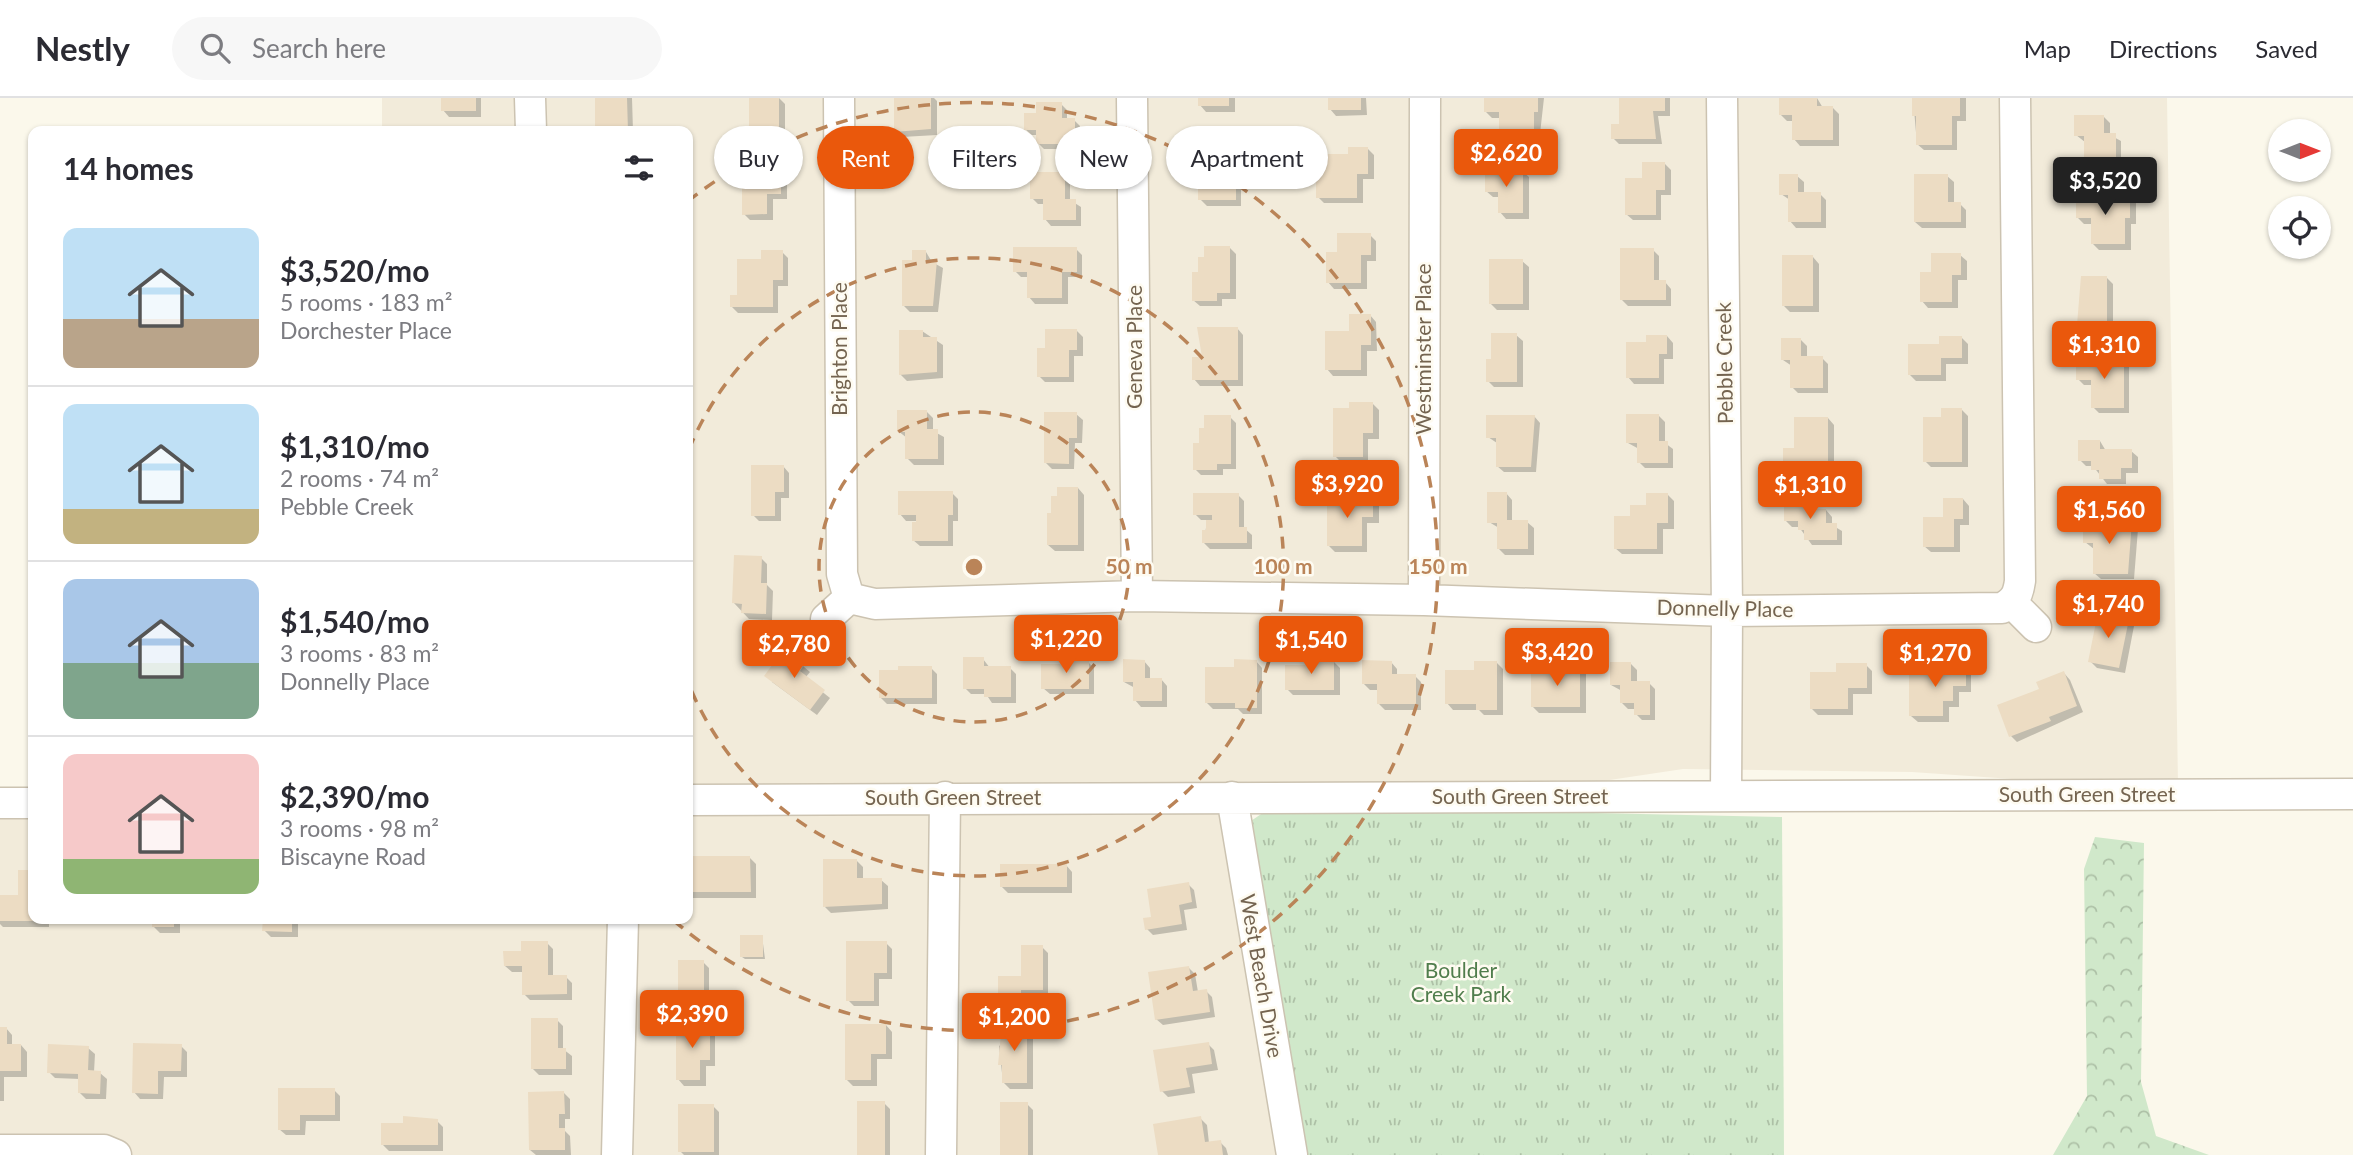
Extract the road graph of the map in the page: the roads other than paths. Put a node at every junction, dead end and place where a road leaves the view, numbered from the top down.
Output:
1 (530, 98) edge
2 (839, 98) edge
3 (1132, 98) edge
4 (1424, 98) edge
5 (1722, 98) edge
6 (2015, 98) edge
7 (531, 126) edge
8 (1137, 596) junction
9 (849, 598) junction
10 (1424, 600) junction
11 (2012, 603) junction
12 (1727, 611) junction
13 (826, 618) dead end
14 (2036, 627) dead end
15 (2353, 794) edge
16 (1726, 796) junction
17 (945, 797) junction
18 (1232, 797) junction
19 (693, 800) edge
20 (0, 803) edge
21 (28, 803) edge
22 (623, 924) edge
23 (0, 1150) edge
24 (116, 1155) edge
25 (617, 1155) edge
26 (941, 1155) edge
27 (1292, 1155) edge

1 - 7 street
2 - 9 street, Brighton Place
3 - 8 street, Geneva Place
4 - 10 street, Westminster Place
5 - 12 street, Pebble Creek
6 - 11 street
8 - 9 street, Donnelly Place
8 - 10 street, Donnelly Place
9 - 13 street
10 - 12 street, Donnelly Place
11 - 12 street, Donnelly Place
11 - 14 street
12 - 16 street, Pebble Creek
15 - 16 street, South Green Street
16 - 18 street, South Green Street
17 - 18 street, South Green Street
17 - 19 street, South Green Street
17 - 26 street
18 - 27 street, West Beach Drive
20 - 21 street
22 - 25 street
23 - 24 street

